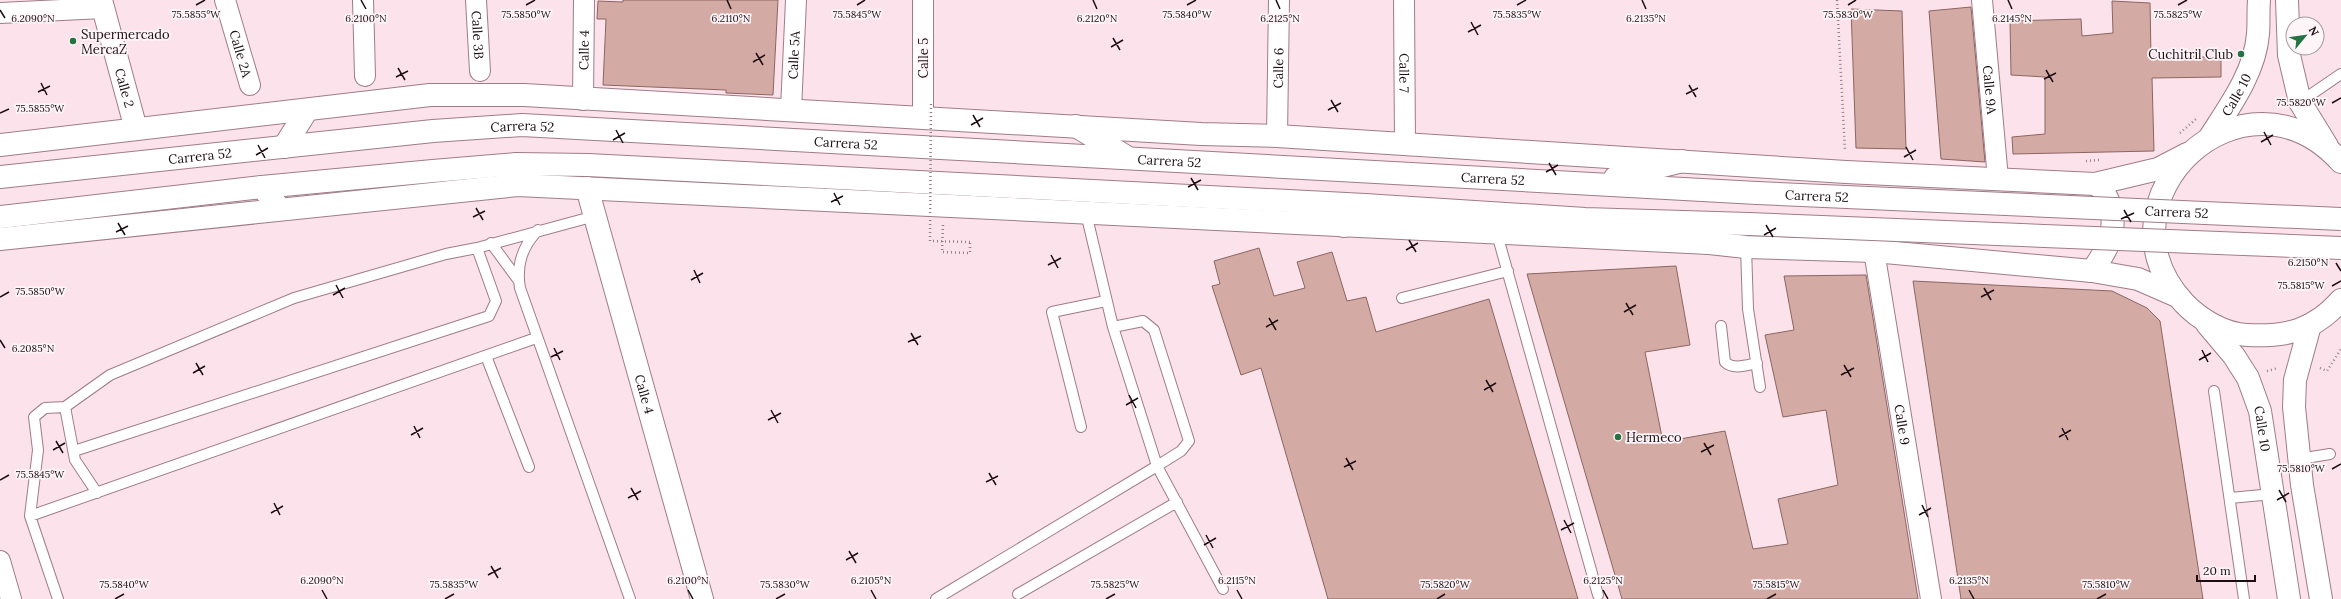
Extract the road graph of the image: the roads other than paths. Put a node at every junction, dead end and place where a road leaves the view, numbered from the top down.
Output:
1 (225, 0) edge
2 (363, 0) edge
3 (476, 0) edge
4 (584, 0) edge
5 (796, 0) edge
6 (923, 0) edge
7 (1279, 0) edge
8 (1404, 0) edge
9 (1982, 0) edge
10 (2258, 0) edge
11 (2287, 0) edge
12 (102, 4) edge
13 (0, 13) edge
14 (480, 71) dead end
15 (2341, 74) edge
16 (365, 76) dead end
17 (250, 85) dead end
18 (583, 100) junction
19 (2300, 102) junction
20 (307, 110) junction
21 (791, 110) junction
22 (927, 110) junction
23 (1076, 126) junction
24 (136, 129) junction
25 (1277, 136) junction
26 (2210, 137) junction
27 (0, 145) edge
28 (1405, 145) junction
29 (284, 147) junction
30 (2187, 154) junction
31 (2335, 155) edge
32 (1128, 158) junction
33 (1682, 161) junction
34 (0, 177) edge
35 (1998, 179) junction
36 (1594, 184) junction
37 (2095, 184) junction
38 (262, 187) junction
39 (587, 188) junction
40 (1365, 205) junction
41 (280, 209) junction
42 (1086, 213) junction
43 (595, 216) junction
44 (0, 217) edge
45 (1585, 219) junction
46 (2341, 219) edge
47 (1344, 226) junction
48 (538, 230) junction
49 (1497, 234) junction
50 (0, 239) edge
51 (490, 243) junction
52 (1709, 244) junction
53 (1746, 247) junction
54 (477, 248) junction
55 (2341, 248) edge
56 (1874, 251) junction
57 (1508, 271) junction
58 (2092, 271) junction
59 (519, 281) junction
60 (2177, 296) junction
61 (1402, 298) dead end
62 (1106, 301) junction
63 (2338, 306) edge
64 (2205, 321) junction
65 (2310, 325) junction
66 (1721, 326) dead end
67 (1113, 327) junction
68 (536, 338) junction
69 (486, 356) junction
70 (1756, 363) junction
71 (1760, 387) dead end
72 (2214, 391) dead end
73 (65, 407) junction
74 (1081, 427) dead end
75 (74, 452) junction
76 (2330, 454) dead end
77 (2299, 459) junction
78 (1157, 466) junction
79 (529, 467) dead end
80 (97, 493) junction
81 (2273, 494) junction
82 (2230, 498) junction
83 (1177, 502) junction
84 (30, 516) junction
85 (0, 562) edge
86 (1223, 589) dead end
87 (1018, 594) dead end
88 (1598, 595) dead end
89 (11, 599) edge
90 (58, 599) edge
91 (630, 599) edge
92 (702, 599) edge
93 (936, 599) edge
94 (1931, 599) edge
95 (2244, 599) edge
96 (2290, 599) edge
97 (2321, 599) edge

1 - 17 street, Calle 2A
2 - 16 street
3 - 14 street, Calle 3B
4 - 18 street, Calle 4
5 - 21 street, Calle 5A
6 - 22 street, Calle 5
7 - 25 street, Calle 6
8 - 28 street, Calle 7
9 - 35 street, Calle 9A
10 - 26 main road, Calle 10
11 - 19 main road
12 - 13 street
12 - 24 main road, Calle 2
15 - 19 lane
18 - 20 main road, Carrera 52
18 - 21 main road, Carrera 52
19 - 31 main road
20 - 24 main road, Carrera 52
20 - 29 main road
21 - 22 main road, Carrera 52
22 - 23 main road, Carrera 52
23 - 25 main road, Carrera 52
23 - 32 main road
24 - 27 main road, Carrera 52
25 - 28 main road, Carrera 52
26 - 30 main road
26 - 31 main road
28 - 33 main road, Carrera 52
29 - 32 main road, Carrera 52
29 - 34 main road, Carrera 52
30 - 37 main road, Carrera 52
30 - 60 main road
32 - 36 main road, Carrera 52
33 - 35 main road, Carrera 52
33 - 36 main road
35 - 37 main road, Carrera 52
36 - 46 main road, Carrera 52, bridge
37 - 58 main road
38 - 40 main road
38 - 41 main road
38 - 44 main road
39 - 41 main road
39 - 42 main road
39 - 43 main road, Calle 4
40 - 45 main road
40 - 47 main road
41 - 50 main road
42 - 47 main road
42 - 62 lane
43 - 48 lane
43 - 92 main road, Calle 4
45 - 52 main road
45 - 55 main road, bridge
47 - 49 main road
48 - 51 lane
48 - 59 lane
49 - 52 main road
49 - 57 lane
51 - 54 lane
51 - 59 lane
52 - 53 main road
53 - 56 main road
53 - 70 lane
54 - 73 lane
54 - 75 lane
56 - 58 main road
56 - 94 street, Calle 9
57 - 61 lane
57 - 88 lane
58 - 60 main road
59 - 68 lane
60 - 64 main road
62 - 67 lane
62 - 74 lane
63 - 65 main road
64 - 65 main road
64 - 81 main road, Calle 10
65 - 77 main road
66 - 70 lane
67 - 78 lane
67 - 78 lane
68 - 69 lane
68 - 91 lane
69 - 79 lane
69 - 80 lane
70 - 71 lane
72 - 82 lane
73 - 75 lane
73 - 84 lane
75 - 80 lane
76 - 77 lane
77 - 97 main road
78 - 83 lane
78 - 93 lane
80 - 84 lane
81 - 82 lane
81 - 96 main road, Calle 10
82 - 95 lane
83 - 86 lane
83 - 87 lane
84 - 90 lane
85 - 89 street

